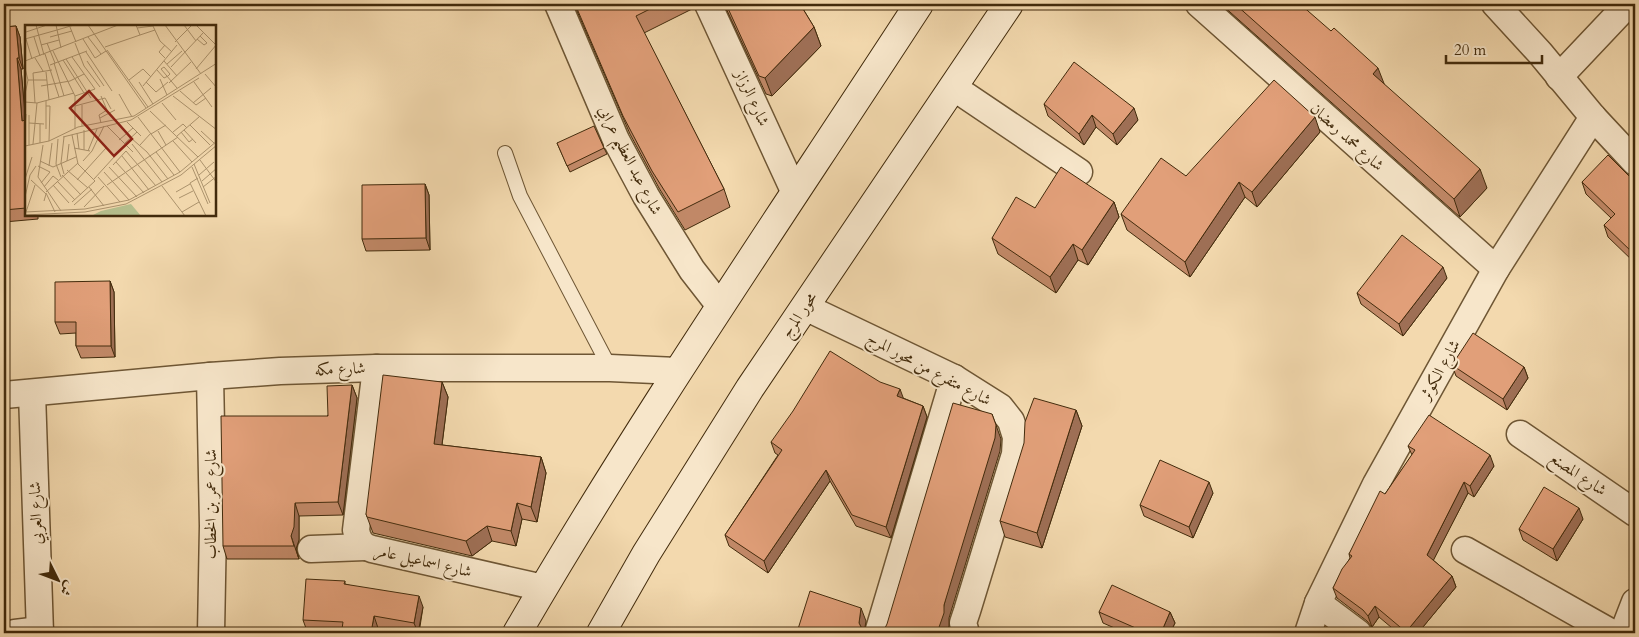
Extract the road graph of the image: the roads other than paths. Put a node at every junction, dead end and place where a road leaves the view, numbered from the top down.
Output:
1 (558, 4) edge
2 (708, 4) edge
3 (919, 4) edge
4 (1009, 4) edge
5 (1199, 4) edge
6 (1496, 4) edge
7 (1628, 4) edge
8 (1559, 77) junction
9 (954, 87) junction
10 (1593, 118) junction
11 (505, 153) dead end
12 (1635, 162) edge
13 (1079, 172) dead end
14 (796, 193) junction
15 (1496, 269) junction
16 (720, 306) junction
17 (805, 307) junction
18 (376, 368) junction
19 (610, 368) junction
20 (677, 371) junction
21 (210, 376) junction
22 (954, 378) junction
23 (32, 392) junction
24 (4, 395) edge
25 (1520, 434) dead end
26 (1635, 513) edge
27 (365, 547) junction
28 (311, 549) dead end
29 (1465, 550) dead end
30 (543, 588) junction
31 (1635, 602) edge
32 (1318, 603) junction
33 (31, 632) edge
34 (211, 633) edge
35 (517, 633) edge
36 (601, 633) edge
37 (878, 633) edge
38 (966, 633) edge
39 (1308, 633) edge
40 (1358, 633) edge
41 (1612, 633) edge
42 (1623, 633) edge

1 - 16 street, شارع عبد العظيم عرابي
2 - 14 street, شارع الرزاز
3 - 14 main road
4 - 9 main road, محور المرج
5 - 15 street, شارع محمد رمضان
6 - 8 street
7 - 8 street
8 - 10 street
9 - 13 street
9 - 17 main road, محور المرج
10 - 12 street
10 - 15 street, شارع الكوثر
11 - 19 lane
14 - 16 main road
15 - 32 street, شارع الكوثر
16 - 20 main road
17 - 22 street, شارع متفرع من محور المرج
17 - 36 main road, محور المرج
18 - 19 street, شارع مكه
18 - 21 street, شارع مكه
18 - 27 street, شارع اسماعيل عامر
19 - 20 street, شارع مكه
20 - 30 main road
21 - 23 street, شارع مكه
21 - 34 street, شارع عمر بن الخطاب
22 - 37 street
22 - 38 street, شارع متفرع من محور المرج
23 - 24 street, شارع مكه
23 - 33 street, شارع العربي
25 - 26 street, شارع المصنع
27 - 28 street
27 - 30 street, شارع اسماعيل عامر
29 - 41 street
30 - 35 main road
31 - 42 street
32 - 39 street, شارع الكوثر
32 - 40 street

